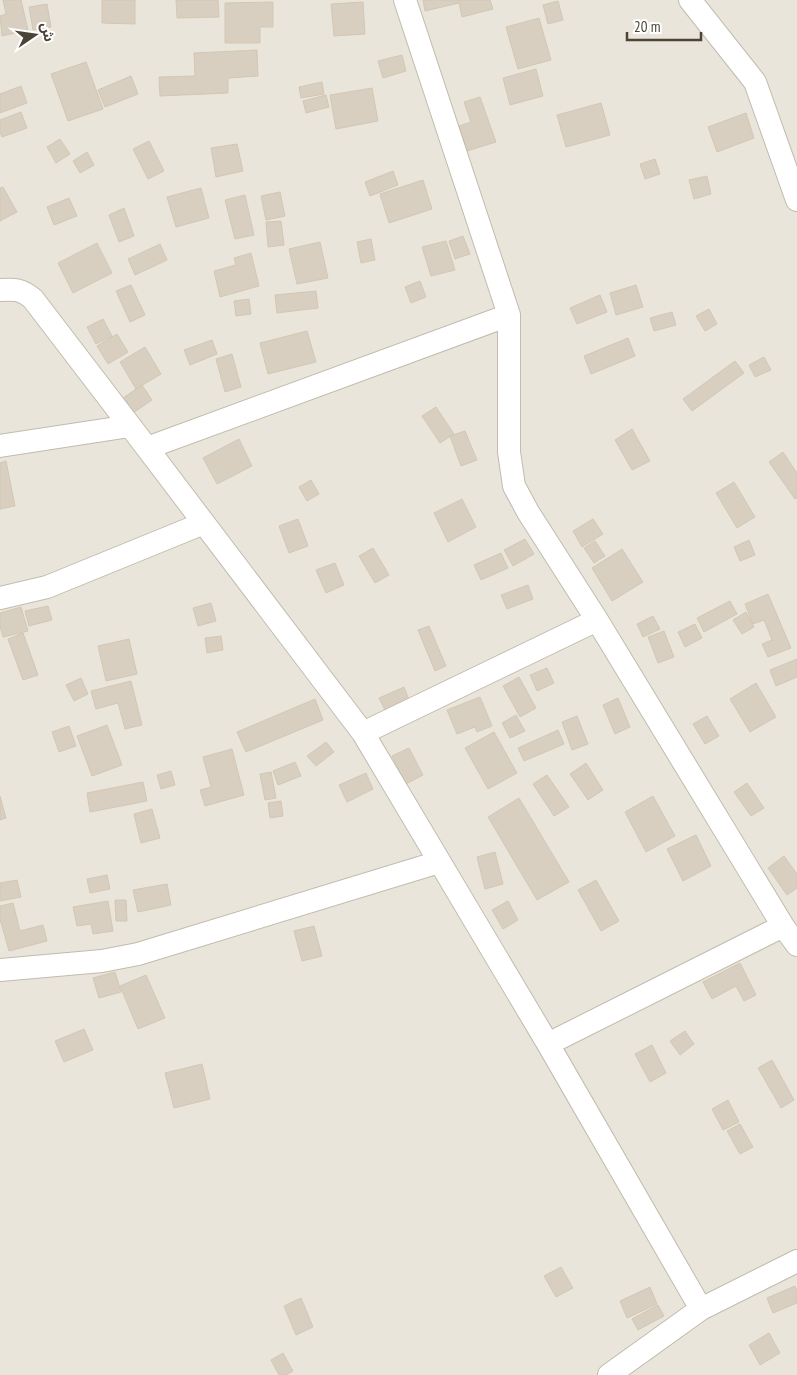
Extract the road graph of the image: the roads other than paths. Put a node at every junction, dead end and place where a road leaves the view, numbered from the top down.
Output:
1 (405, 0) edge
2 (690, 0) edge
3 (797, 200) edge
4 (0, 290) edge
5 (509, 315) junction
6 (130, 426) junction
7 (0, 446) edge
8 (147, 448) junction
9 (204, 523) junction
10 (0, 598) edge
11 (597, 620) junction
12 (363, 733) junction
13 (439, 862) junction
14 (783, 926) junction
15 (797, 944) edge
16 (0, 970) edge
17 (548, 1044) junction
18 (797, 1261) edge
19 (701, 1309) junction
20 (609, 1375) edge

1 - 5 street
2 - 3 street
4 - 6 street
5 - 8 street
5 - 11 street
6 - 7 street
6 - 8 street
8 - 9 street
9 - 10 street
9 - 12 street
11 - 12 street
11 - 14 street
12 - 13 street
13 - 16 street
13 - 17 street
14 - 15 street
14 - 17 street
17 - 19 street
18 - 19 street
19 - 20 street

